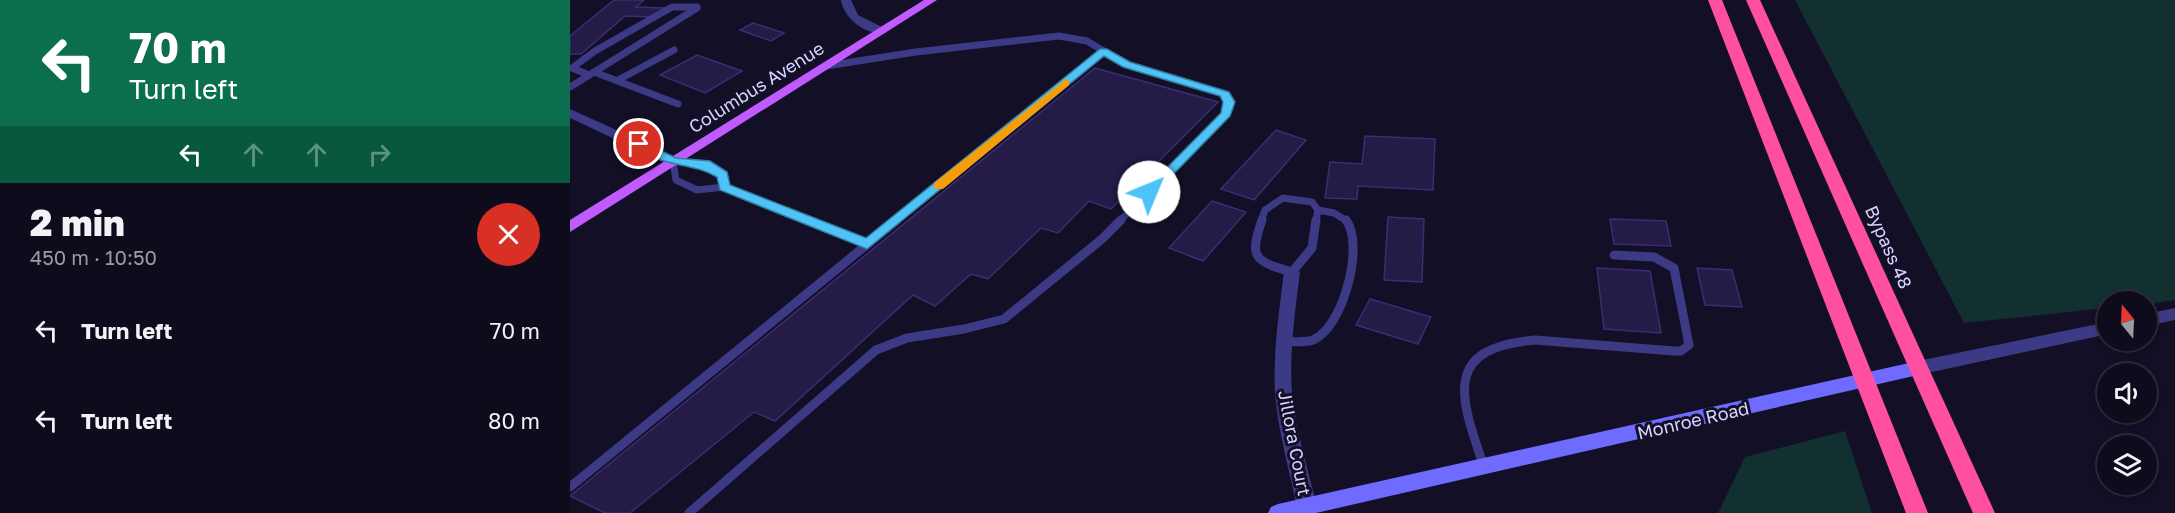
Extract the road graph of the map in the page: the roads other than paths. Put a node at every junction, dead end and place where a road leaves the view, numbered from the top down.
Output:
1 (846, 0) edge
2 (932, 0) edge
3 (1715, 0) edge
4 (1753, 0) edge
5 (882, 31) junction
6 (674, 50) dead end
7 (1103, 51) junction
8 (826, 66) junction
9 (591, 74) junction
10 (618, 80) junction
11 (570, 87) edge
12 (678, 104) dead end
13 (570, 113) edge
14 (673, 162) junction
15 (724, 187) junction
16 (1318, 210) junction
17 (570, 226) edge
18 (867, 244) junction
19 (1614, 255) dead end
20 (1292, 272) junction
21 (2175, 314) edge
22 (2157, 318) edge
23 (2097, 330) edge
24 (1284, 342) junction
25 (1918, 368) junction
26 (1865, 380) junction
27 (1484, 467) junction
28 (570, 487) edge
29 (1339, 506) edge
30 (1307, 507) junction
31 (689, 513) edge
32 (1278, 513) edge
33 (1917, 513) edge
34 (1984, 513) edge

1 - 5 street
2 - 5 main road, Columbus Avenue
3 - 26 highway
4 - 25 highway, Bypass 48
5 - 8 main road, Columbus Avenue
6 - 10 lane
7 - 8 lane
7 - 18 lane
7 - 31 lane
8 - 14 main road, Columbus Avenue
9 - 9 lane
9 - 10 lane
9 - 11 lane
10 - 12 lane
13 - 14 street
14 - 15 lane
14 - 15 lane
14 - 17 main road, Columbus Avenue
15 - 18 lane
16 - 20 lane
16 - 20 lane
16 - 24 lane
18 - 28 lane
19 - 27 lane
20 - 24 street, Jillora Court
21 - 22 street
23 - 25 street, Monroe Road
24 - 30 street, Jillora Court
25 - 26 street, Monroe Road
25 - 34 highway, Bypass 48
26 - 27 street, Monroe Road
26 - 33 highway
27 - 29 street, Monroe Road
29 - 30 street, Monroe Road
30 - 32 street, Monroe Road

